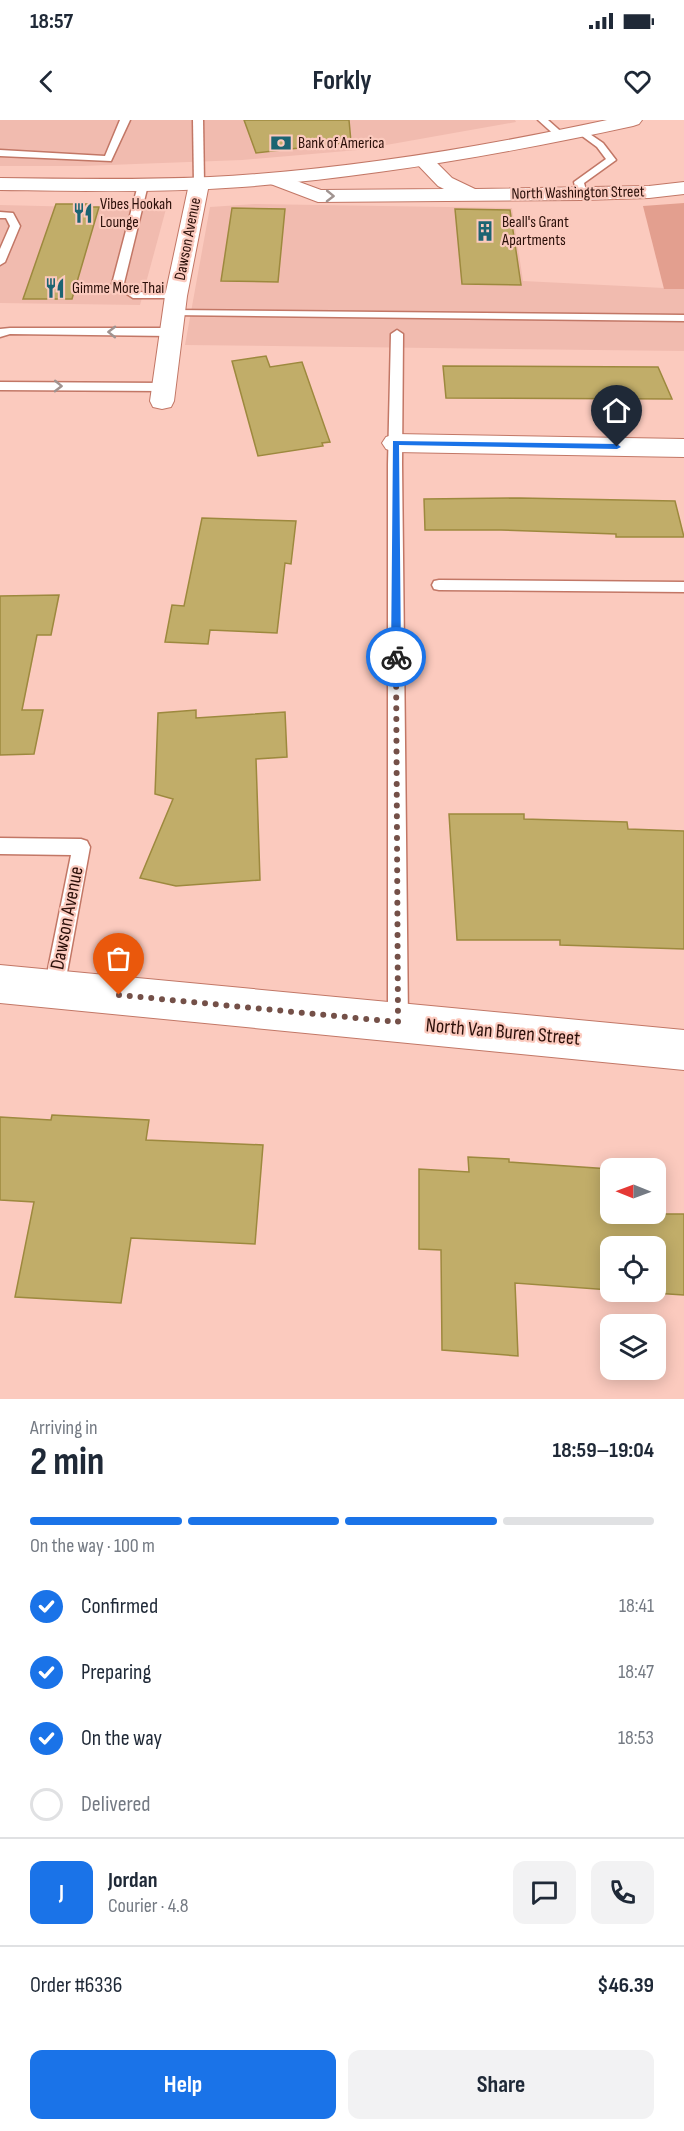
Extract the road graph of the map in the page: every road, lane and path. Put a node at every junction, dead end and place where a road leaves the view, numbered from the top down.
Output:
1 (125, 120) edge
2 (198, 120) edge
3 (543, 120) edge
4 (633, 120) edge
5 (581, 131) junction
6 (561, 136) junction
7 (0, 153) edge
8 (424, 161) junction
9 (274, 179) junction
10 (0, 184) edge
11 (199, 184) junction
12 (143, 185) junction
13 (684, 188) edge
14 (582, 194) junction
15 (472, 195) junction
16 (0, 214) edge
17 (0, 262) edge
18 (173, 314) junction
19 (684, 318) edge
20 (0, 333) edge
21 (397, 334) dead end
22 (0, 386) edge
23 (163, 394) joint
24 (395, 443) junction
25 (684, 448) edge
26 (439, 585) dead end
27 (684, 587) edge
28 (0, 846) edge
29 (0, 984) edge
30 (54, 989) junction
31 (398, 1022) junction
32 (684, 1050) edge

1 - 7 lane
2 - 11 lane
3 - 6 lane
4 - 5 street, North Washington Street
5 - 6 street, North Washington Street
5 - 14 lane
6 - 8 street, North Washington Street
8 - 9 street, North Washington Street
8 - 15 street, North Washington Street
9 - 11 street, North Washington Street
9 -> 15 street, North Washington Street
10 - 12 street, North Washington Street
11 - 12 street, North Washington Street
11 - 18 street, Dawson Avenue
12 - 18 lane
13 - 14 street, North Washington Street
14 - 15 street, North Washington Street
16 - 17 lane
18 - 19 lane
18 -> 20 lane
18 - 23 street, Dawson Avenue
21 - 24 lane
22 -> 23 lane
24 - 25 street
24 - 31 lane
26 - 27 lane
28 - 30 lane, Dawson Avenue
29 - 30 street, North Van Buren Street
30 - 31 street, North Van Buren Street
31 - 32 street, North Van Buren Street

